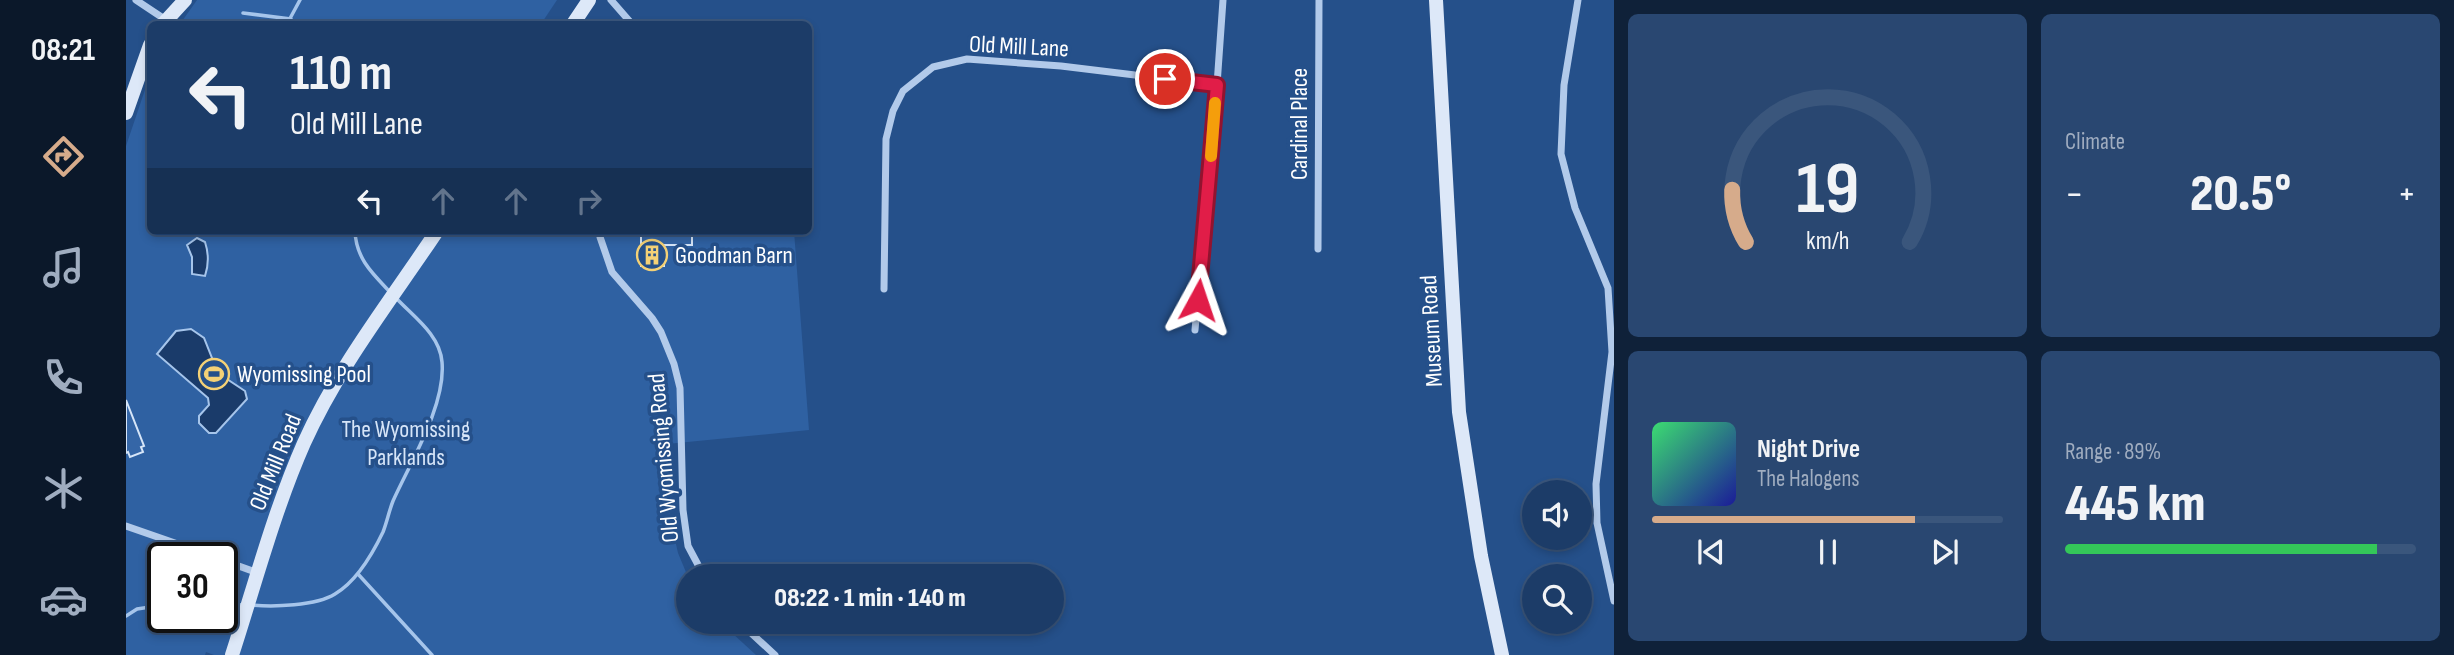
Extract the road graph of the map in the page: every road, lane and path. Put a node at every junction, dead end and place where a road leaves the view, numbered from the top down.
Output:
1 (136, 0) edge
2 (185, 0) edge
3 (589, 0) edge
4 (611, 0) edge
5 (1223, 0) edge
6 (1319, 0) edge
7 (1436, 0) edge
8 (1578, 0) edge
9 (164, 21) edge
10 (166, 21) edge
11 (575, 21) edge
12 (629, 21) edge
13 (147, 54) edge
14 (1217, 85) junction
15 (126, 113) edge
16 (434, 235) edge
17 (601, 235) edge
18 (1318, 249) dead end
19 (884, 289) dead end
20 (1611, 289) edge
21 (1195, 330) dead end
22 (126, 526) edge
23 (172, 542) edge
24 (698, 564) edge
25 (238, 566) edge
26 (258, 573) junction
27 (1614, 601) edge
28 (752, 634) edge
29 (232, 655) edge
30 (775, 655) edge
31 (1502, 655) edge

1 - 9 street
2 - 10 main road
3 - 11 main road
4 - 12 street
5 - 14 street
6 - 18 street, Cardinal Place
7 - 31 main road, Museum Road
8 - 20 street
13 - 15 main road
14 - 19 street, Old Mill Lane
14 - 21 street
16 - 26 main road, Old Mill Road
17 - 24 street, Old Wyomissing Road
20 - 27 street
22 - 23 street
25 - 26 street
26 - 29 main road, Old Mill Road
28 - 30 street

